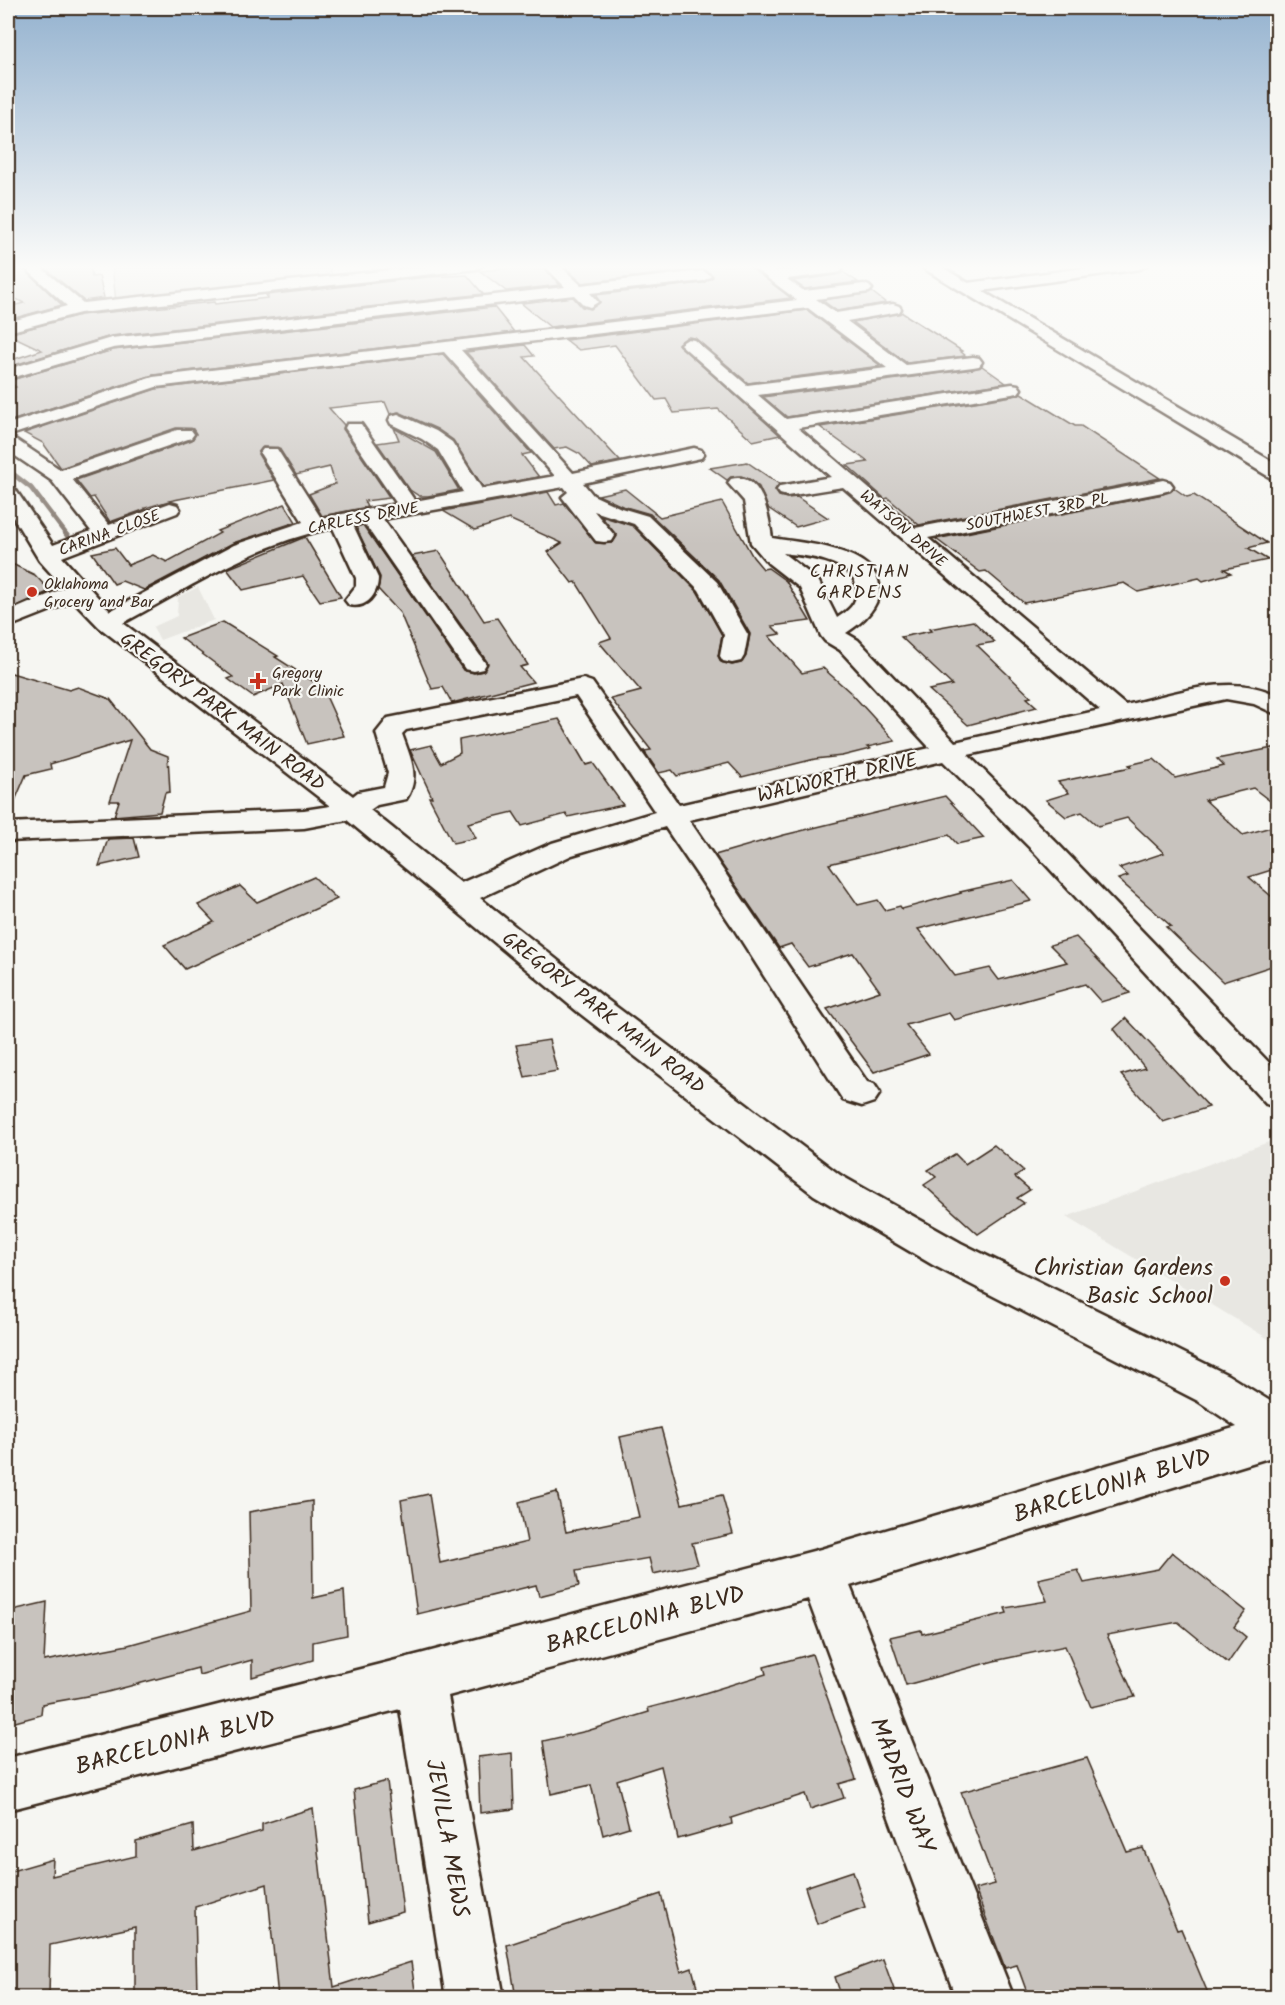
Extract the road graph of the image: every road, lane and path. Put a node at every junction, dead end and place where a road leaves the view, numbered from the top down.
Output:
1 (59, 359) edge
2 (351, 359) edge
3 (459, 359) edge
4 (705, 359) edge
5 (886, 359) edge
6 (1085, 359) edge
7 (973, 363) dead end
8 (901, 370) junction
9 (8, 374) edge
10 (1012, 389) dead end
11 (743, 391) junction
12 (398, 420) dead end
13 (782, 425) junction
14 (354, 428) dead end
15 (8, 430) edge
16 (184, 435) dead end
17 (8, 443) edge
18 (270, 453) dead end
19 (694, 454) dead end
20 (1278, 474) edge
21 (59, 477) junction
22 (847, 480) junction
23 (563, 481) junction
24 (738, 483) dead end
25 (1163, 486) dead end
26 (787, 490) dead end
27 (8, 493) edge
28 (476, 496) junction
29 (410, 508) junction
30 (170, 509) dead end
31 (369, 515) junction
32 (340, 520) junction
33 (315, 525) junction
34 (105, 534) junction
35 (911, 535) junction
36 (604, 536) dead end
37 (762, 543) junction
38 (51, 554) junction
39 (77, 591) junction
40 (357, 600) dead end
41 (8, 620) edge
42 (107, 622) junction
43 (831, 632) junction
44 (732, 656) dead end
45 (474, 664) dead end
46 (1278, 707) edge
47 (1119, 713) junction
48 (949, 752) junction
49 (352, 810) junction
50 (670, 816) junction
51 (8, 832) edge
52 (458, 896) junction
53 (862, 1093) dead end
54 (1278, 1095) edge
55 (1278, 1430) edge
56 (1278, 1435) edge
57 (821, 1572) junction
58 (420, 1679) junction
59 (8, 1784) edge
60 (475, 1998) edge
61 (985, 1998) edge

1 - 9 street
2 - 15 street
3 - 23 street
4 - 11 street, WATSON DRIVE
5 - 8 street
6 - 20 street
7 - 8 street
8 - 11 street
10 - 13 street
11 - 13 street, WATSON DRIVE
12 - 28 street
13 - 22 street, WATSON DRIVE
14 - 29 street
16 - 21 street
17 - 21 street
18 - 33 street
19 - 23 street, CARLESS DRIVE
21 - 34 street
22 - 26 street
22 - 35 street, WATSON DRIVE
23 - 28 street, CARLESS DRIVE
23 - 36 street
23 - 44 street
24 - 37 street
25 - 35 street, SOUTHWEST 3RD PL
27 - 38 street, GREGORY PARK MAIN ROAD
28 - 29 street, CARLESS DRIVE
29 - 31 street, CARLESS DRIVE
30 - 34 street, CARINA CLOSE
31 - 32 street, CARLESS DRIVE
31 - 45 street
32 - 33 street, CARLESS DRIVE
32 - 40 street
33 - 42 street, CARLESS DRIVE
34 - 38 street, CARINA CLOSE
35 - 47 street, WATSON DRIVE
37 - 43 street
37 - 43 street
38 - 39 street, GREGORY PARK MAIN ROAD
39 - 41 street
39 - 42 street, GREGORY PARK MAIN ROAD
42 - 49 street, GREGORY PARK MAIN ROAD
43 - 48 street
46 - 47 street, WALWORTH DRIVE
47 - 48 street, WALWORTH DRIVE
48 - 50 street, WALWORTH DRIVE
48 - 54 street
49 - 50 street
49 - 51 street
49 - 52 street, GREGORY PARK MAIN ROAD
50 - 52 street, WALWORTH DRIVE
50 - 53 street
52 - 55 street, GREGORY PARK MAIN ROAD
56 - 57 street, BARCELONIA BLVD
57 - 58 street, BARCELONIA BLVD
57 - 61 street, MADRID WAY
58 - 59 street, BARCELONIA BLVD
58 - 60 street, JEVILLA MEWS

